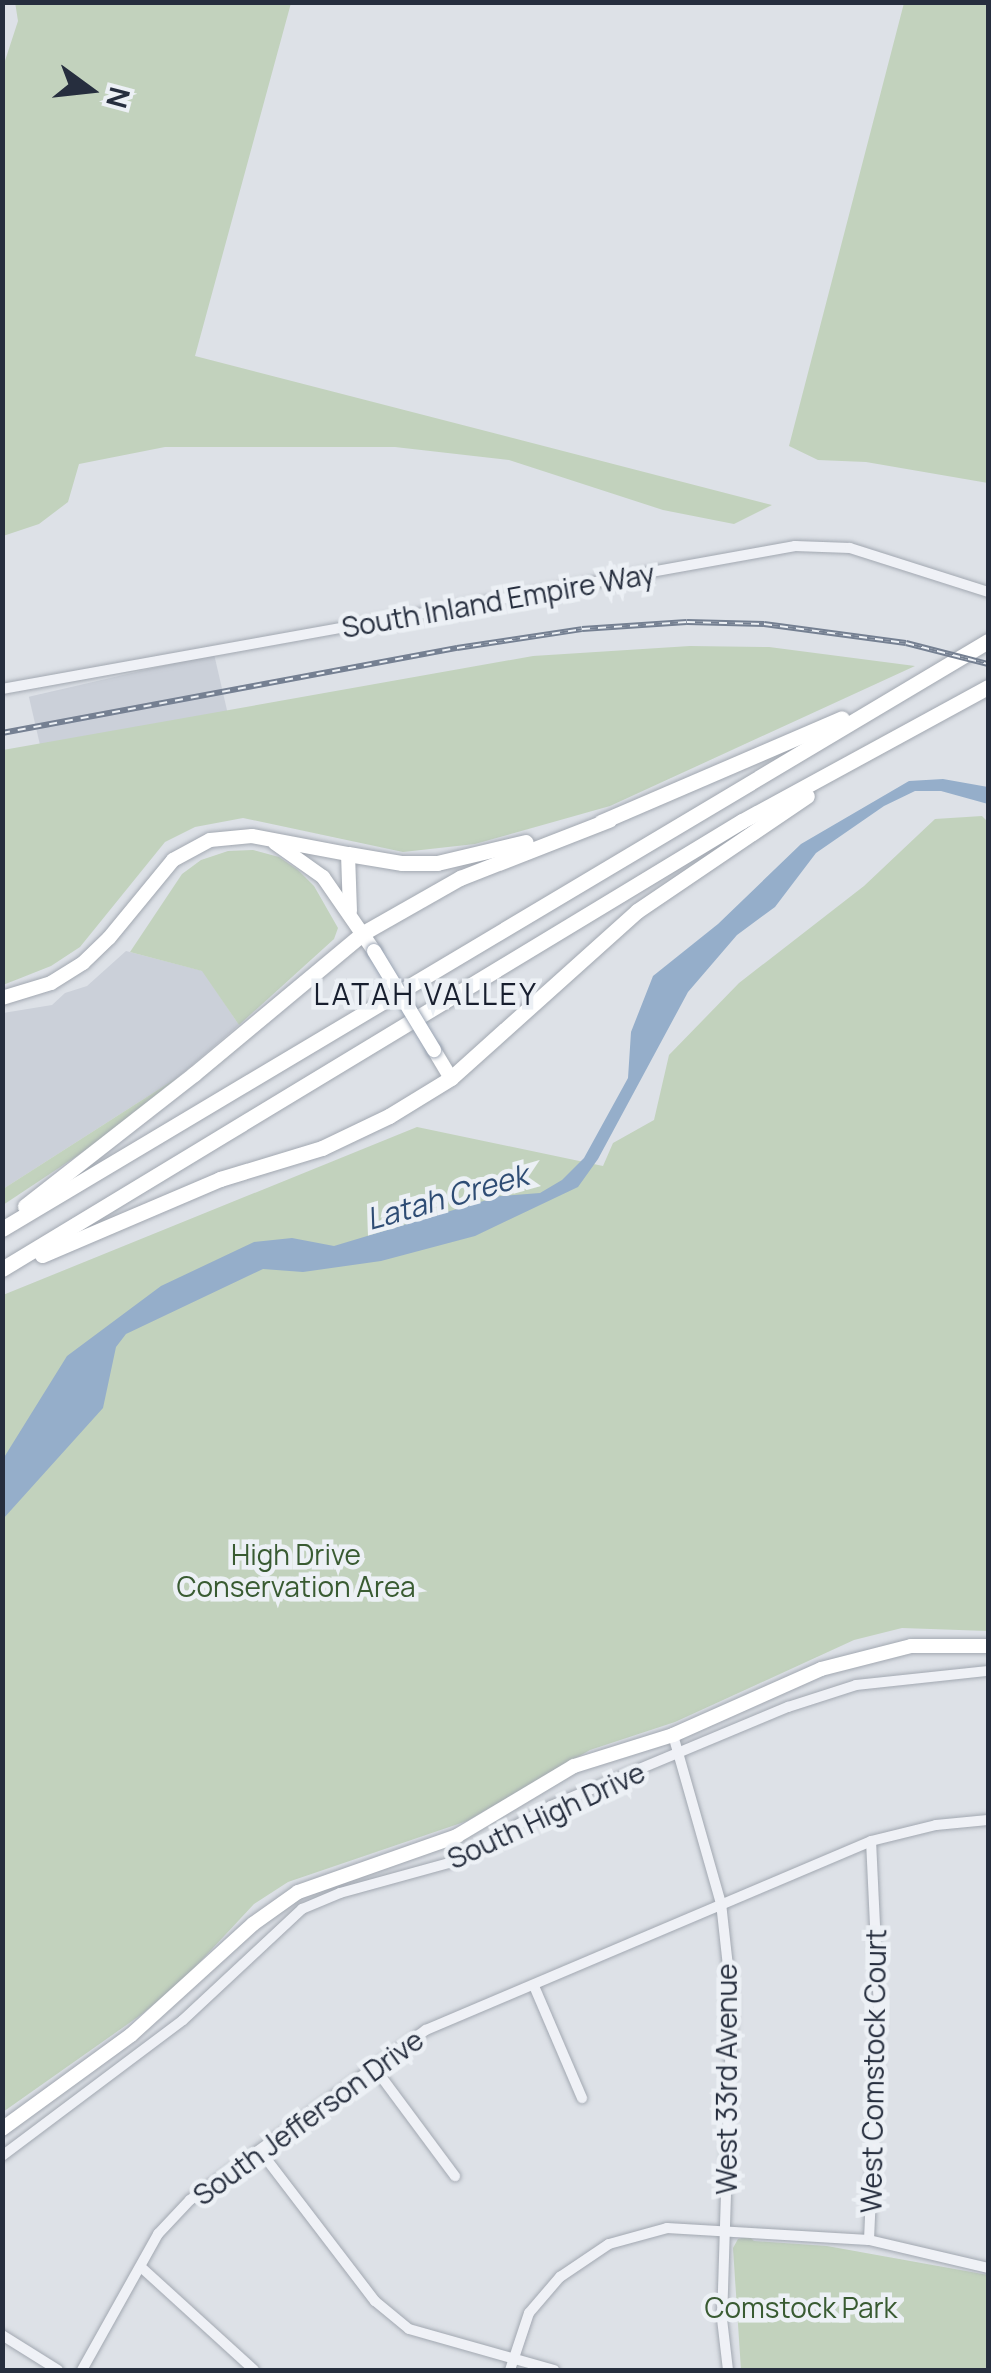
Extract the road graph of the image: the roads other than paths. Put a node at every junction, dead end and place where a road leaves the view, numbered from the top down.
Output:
1 (988, 592) edge
2 (988, 642) edge
3 (988, 687) edge
4 (2, 689) edge
5 (900, 692) junction
6 (915, 726) junction
7 (609, 820) junction
8 (265, 838) junction
9 (348, 854) junction
10 (350, 911) junction
11 (363, 933) junction
12 (2, 998) edge
13 (451, 1078) junction
14 (2, 1226) edge
15 (2, 1271) edge
16 (981, 1646) edge
17 (972, 1670) junction
18 (988, 1671) edge
19 (673, 1735) junction
20 (681, 1754) junction
21 (988, 1820) edge
22 (871, 1842) junction
23 (721, 1903) junction
24 (534, 1986) junction
25 (374, 2067) junction
26 (582, 2098) dead end
27 (2, 2130) edge
28 (261, 2152) junction
29 (3, 2155) edge
30 (455, 2176) dead end
31 (725, 2228) junction
32 (870, 2240) junction
33 (142, 2268) junction
34 (988, 2268) edge
35 (2, 2335) edge
36 (511, 2365) edge
37 (58, 2370) edge
38 (82, 2370) edge
39 (254, 2370) edge
40 (554, 2370) edge
41 (728, 2370) edge

1 - 4 street, South Inland Empire Way
2 - 5 highway
3 - 6 highway
5 - 7 highway
5 - 14 highway
6 - 13 highway
6 - 15 highway
7 - 9 highway
7 - 11 highway
8 - 9 main road
8 - 10 main road
8 - 12 main road
9 - 10 main road
10 - 11 main road
11 - 13 main road, bridge
11 - 14 highway
13 - 15 highway
16 - 17 street
16 - 19 main road, South High Drive
17 - 18 street, South High Drive
17 - 20 street, South High Drive
19 - 20 street, West 33rd Avenue
19 - 27 main road, South High Drive
20 - 23 street, West 33rd Avenue
20 - 29 street, South High Drive
21 - 22 street, South Jefferson Drive
22 - 23 street, South Jefferson Drive
22 - 32 street, West Comstock Court
23 - 24 street, South Jefferson Drive
23 - 31 street, West 33rd Avenue
24 - 25 street, South Jefferson Drive
24 - 26 street
25 - 28 street, South Jefferson Drive
25 - 30 street
28 - 33 street, South Jefferson Drive
28 - 36 street
31 - 32 street
31 - 36 street
31 - 41 street, West 33rd Avenue
32 - 34 street
33 - 38 street, South Jefferson Drive
33 - 39 street
35 - 37 street
36 - 40 street

